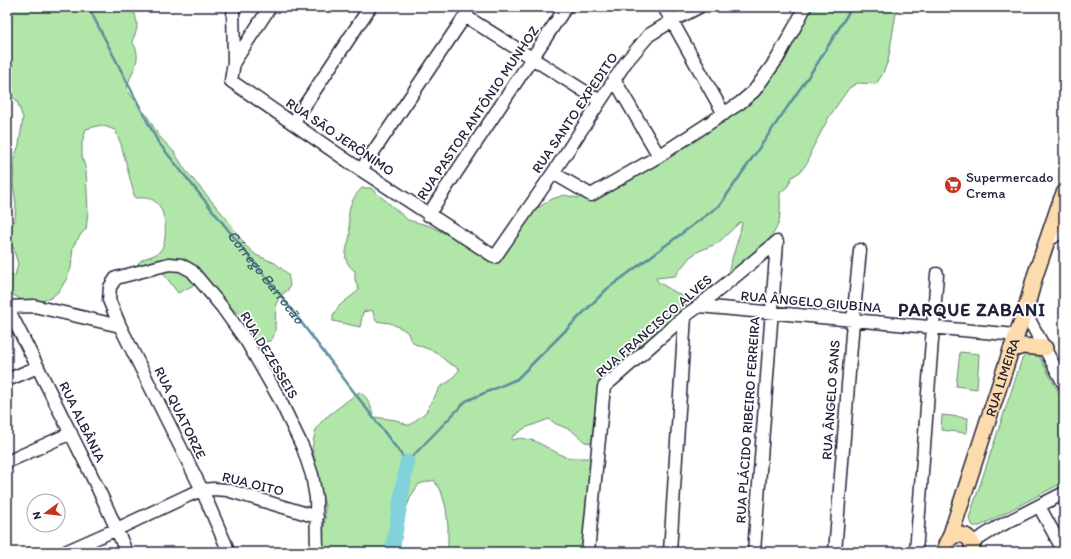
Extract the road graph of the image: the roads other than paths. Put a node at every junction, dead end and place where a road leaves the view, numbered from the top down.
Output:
1 (233, 7) edge
2 (270, 7) edge
3 (370, 7) edge
4 (566, 7) edge
5 (664, 7) edge
6 (699, 7) edge
7 (805, 7) edge
8 (468, 11) edge
9 (672, 21) junction
10 (532, 58) junction
11 (234, 62) junction
12 (614, 79) junction
13 (600, 101) junction
14 (724, 114) junction
15 (293, 123) junction
16 (659, 156) junction
17 (361, 170) junction
18 (553, 173) junction
19 (1064, 197) edge
20 (428, 215) junction
21 (1064, 232) edge
22 (777, 242) joint
23 (1046, 242) junction
24 (860, 250) dead end
25 (495, 257) joint
26 (936, 274) dead end
27 (110, 287) joint
28 (699, 306) junction
29 (7, 307) edge
30 (1025, 312) junction
31 (771, 313) junction
32 (685, 316) junction
33 (853, 321) junction
34 (120, 326) junction
35 (932, 328) junction
36 (1014, 343) junction
37 (1045, 348) junction
38 (38, 367) junction
39 (7, 380) edge
40 (1064, 384) edge
41 (70, 433) junction
42 (7, 462) edge
43 (202, 490) junction
44 (1064, 493) edge
45 (1039, 506) junction
46 (317, 517) junction
47 (117, 530) junction
48 (964, 542) edge
49 (65, 552) edge
50 (126, 552) edge
51 (228, 552) edge
52 (317, 552) edge
53 (588, 552) edge
54 (670, 552) edge
55 (754, 552) edge
56 (835, 552) edge
57 (916, 552) edge
58 (946, 552) edge
59 (1064, 552) edge

1 - 11 street, RUA SÃO JERÔNIMO
2 - 11 street
3 - 15 street
4 - 10 street, RUA PASTOR ANTÔNIO MUNHOZ
5 - 9 street
6 - 9 street, RUA SANTO EXPEDITO
7 - 14 street
8 - 10 street
8 - 17 street
9 - 12 street, RUA SANTO EXPEDITO
9 - 14 street
10 - 13 street
10 - 20 street, RUA PASTOR ANTÔNIO MUNHOZ
11 - 15 street, RUA SÃO JERÔNIMO
12 - 13 street, RUA SANTO EXPEDITO
12 - 16 street
13 - 18 street, RUA SANTO EXPEDITO
14 - 16 street
15 - 17 street, RUA SÃO JERÔNIMO
16 - 18 street
17 - 20 street, RUA SÃO JERÔNIMO
18 - 25 street, RUA SANTO EXPEDITO
19 - 23 main road, RUA LIMEIRA
20 - 25 street, RUA SÃO JERÔNIMO
21 - 23 street
22 - 28 street, RUA FRANCISCO ALVES
22 - 31 street, RUA PLÁCIDO RIBEIRO FERREIRA
23 - 30 main road, RUA LIMEIRA
24 - 33 street, RUA ÂNGELO SANS
26 - 35 street
27 - 34 street, RUA QUATORZE
27 - 46 street, RUA DEZESSEIS
28 - 31 street, RUA ÂNGELO GIUBINA
28 - 32 street, RUA FRANCISCO ALVES
29 - 34 street
29 - 38 street, RUA ALBÂNIA
30 - 36 main road, RUA LIMEIRA
30 - 37 street
31 - 33 street, RUA ÂNGELO GIUBINA
31 - 55 street, RUA PLÁCIDO RIBEIRO FERREIRA
32 - 53 street, RUA FRANCISCO ALVES
32 - 54 street
33 - 35 street, RUA ÂNGELO GIUBINA
33 - 56 street, RUA ÂNGELO SANS
34 - 43 street, RUA QUATORZE
35 - 36 street, RUA ÂNGELO GIUBINA
35 - 57 street
36 - 37 main road
36 - 48 main road, RUA LIMEIRA
37 - 40 street
38 - 39 street
38 - 41 street, RUA ALBÂNIA
41 - 42 street
41 - 47 street, RUA ALBÂNIA
43 - 46 street, RUA OITO
43 - 47 street, RUA OITO
43 - 51 street, RUA QUATORZE
44 - 45 street
45 - 48 street
45 - 59 street
46 - 52 street, RUA DEZESSEIS
47 - 49 street, RUA OITO
47 - 50 street, RUA ALBÂNIA
48 - 58 main road

